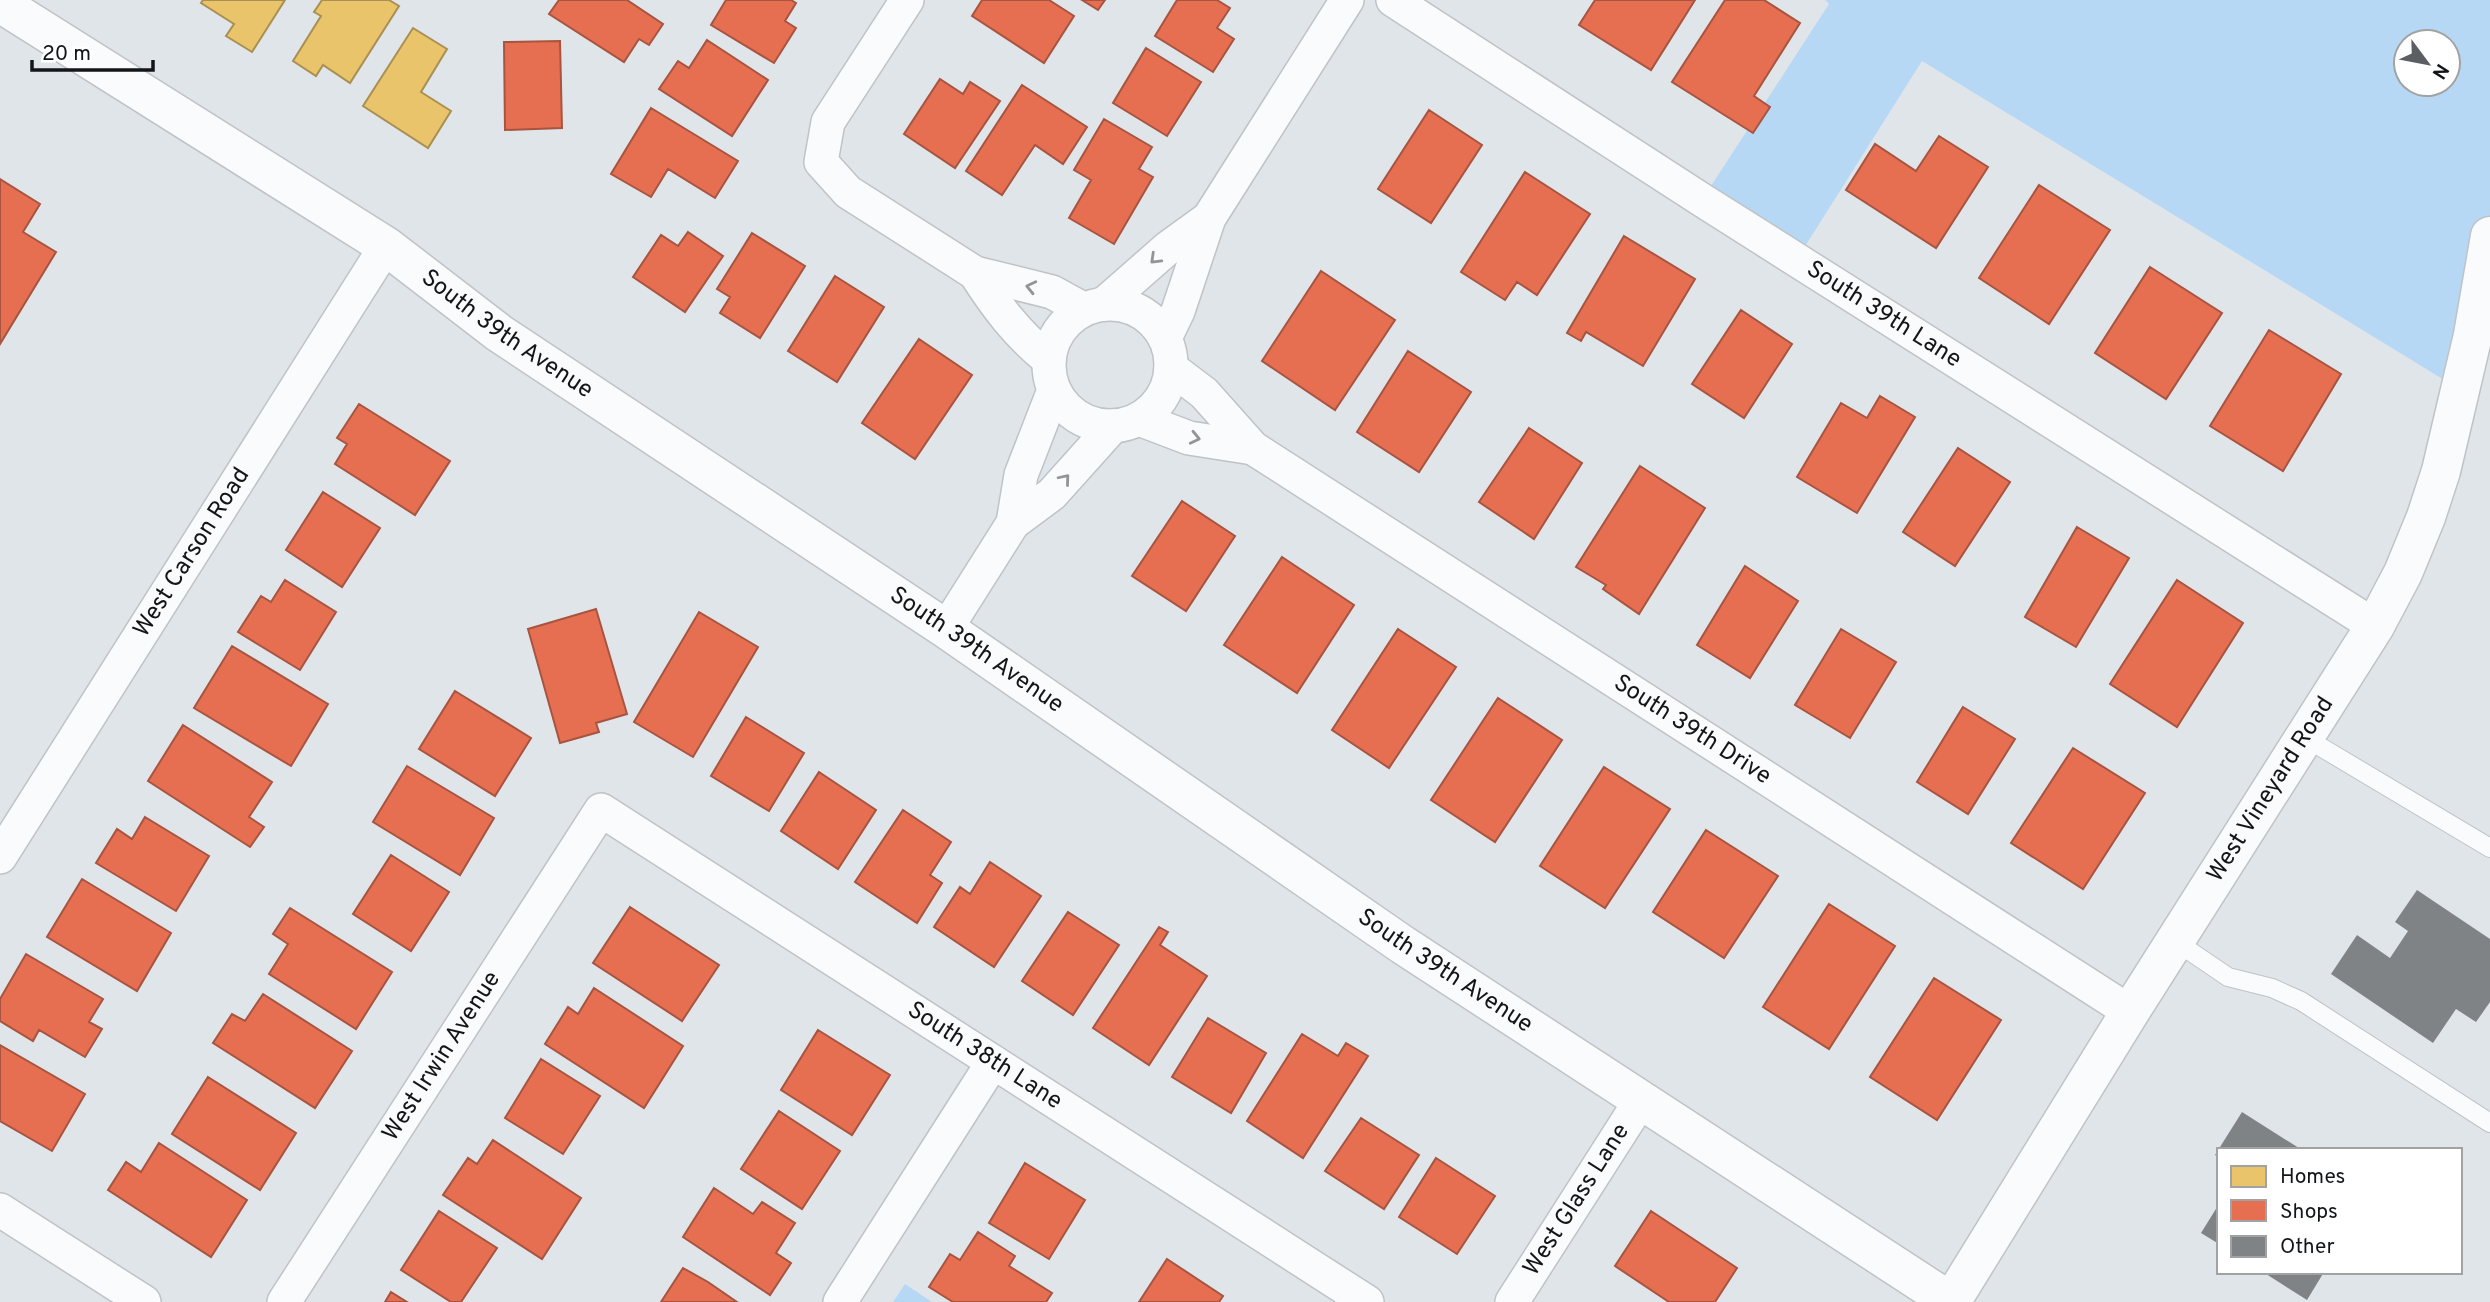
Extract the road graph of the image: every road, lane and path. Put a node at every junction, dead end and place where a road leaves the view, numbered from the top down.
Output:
1 (907, 0) edge
2 (1347, 0) edge
3 (1393, 0) edge
4 (0, 3) edge
5 (1209, 218) junction
6 (2490, 236) edge
7 (386, 246) junction
8 (975, 273) junction
9 (1093, 307) junction
10 (2481, 337) edge
11 (1168, 353) junction
12 (1051, 375) junction
13 (1126, 422) junction
14 (1253, 449) junction
15 (1013, 523) junction
16 (2375, 626) junction
17 (946, 629) junction
18 (2304, 737) junction
19 (601, 810) joint
20 (2490, 848) edge
21 (0, 857) edge
22 (2175, 941) junction
23 (2130, 1012) junction
24 (993, 1062) junction
25 (1641, 1100) junction
26 (2490, 1123) edge
27 (0, 1210) edge
28 (144, 1302) edge
29 (284, 1302) edge
30 (840, 1302) edge
31 (1367, 1302) edge
32 (1512, 1302) edge
33 (1951, 1302) edge

1 - 8 street
2 - 5 street
3 - 16 street, South 39th Lane
4 - 7 street, South 39th Avenue
5 -> 9 street
5 - 11 street
6 - 10 street, West Vineyard Road
7 - 17 street, South 39th Avenue
7 - 21 street, West Carson Road
9 -> 8 street
8 - 12 street
9 - 11 street
9 - 12 street
10 - 16 street, West Vineyard Road
11 - 13 street
11 - 14 street, South 39th Drive
12 - 13 street
12 - 15 street
13 -> 14 street, South 39th Drive
15 -> 13 street
14 - 23 street, South 39th Drive
15 - 17 street
16 - 18 street, West Vineyard Road
17 - 25 street, South 39th Avenue
18 - 20 lane
18 - 22 street, West Vineyard Road
19 - 24 street, South 38th Lane
19 - 29 street, West Irwin Avenue
22 - 23 street, West Vineyard Road
22 - 26 lane
23 - 33 street, West Vineyard Road
24 - 30 street
24 - 31 street, South 38th Lane
25 - 32 street, West Glass Lane
25 - 33 street, South 39th Avenue
27 - 28 street

